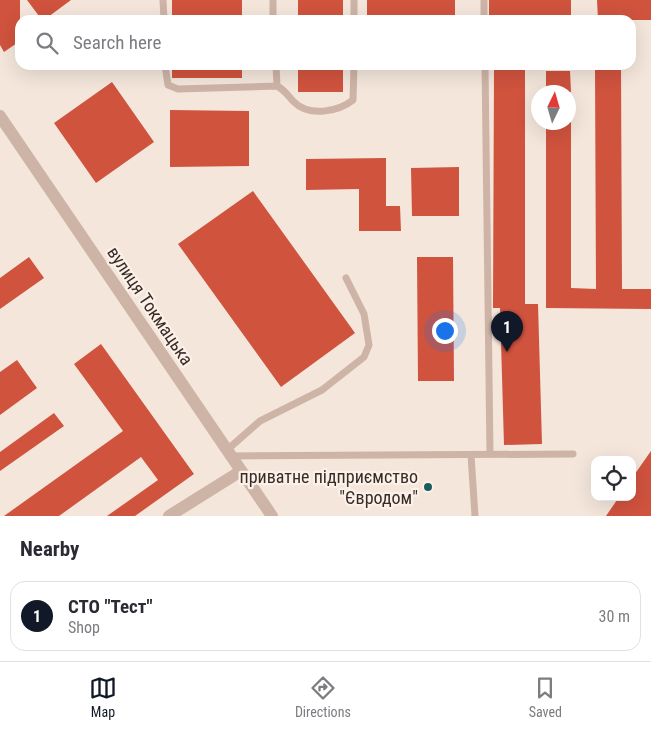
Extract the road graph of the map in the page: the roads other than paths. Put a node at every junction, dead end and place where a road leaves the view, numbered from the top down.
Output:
1 (163, 0) edge
2 (272, 0) edge
3 (354, 0) edge
4 (484, 0) edge
5 (164, 15) edge
6 (274, 15) edge
7 (354, 15) edge
8 (484, 15) edge
9 (166, 70) edge
10 (276, 70) edge
11 (354, 70) edge
12 (485, 70) edge
13 (277, 86) junction
14 (0, 116) edge
15 (346, 278) dead end
16 (229, 453) junction
17 (490, 454) junction
18 (574, 454) dead end
19 (471, 455) junction
20 (241, 470) junction
21 (169, 516) edge
22 (272, 516) edge
23 (476, 516) edge

1 - 5 lane
2 - 6 lane
3 - 7 lane
4 - 8 lane
9 - 13 lane
10 - 13 lane
11 - 13 lane
12 - 17 lane
14 - 16 street, вулиця Токмацька
15 - 16 lane
16 - 19 lane
16 - 20 street, вулиця Токмацька
17 - 18 lane
17 - 19 lane
19 - 23 lane
20 - 21 street
20 - 22 street, вулиця Токмацька

